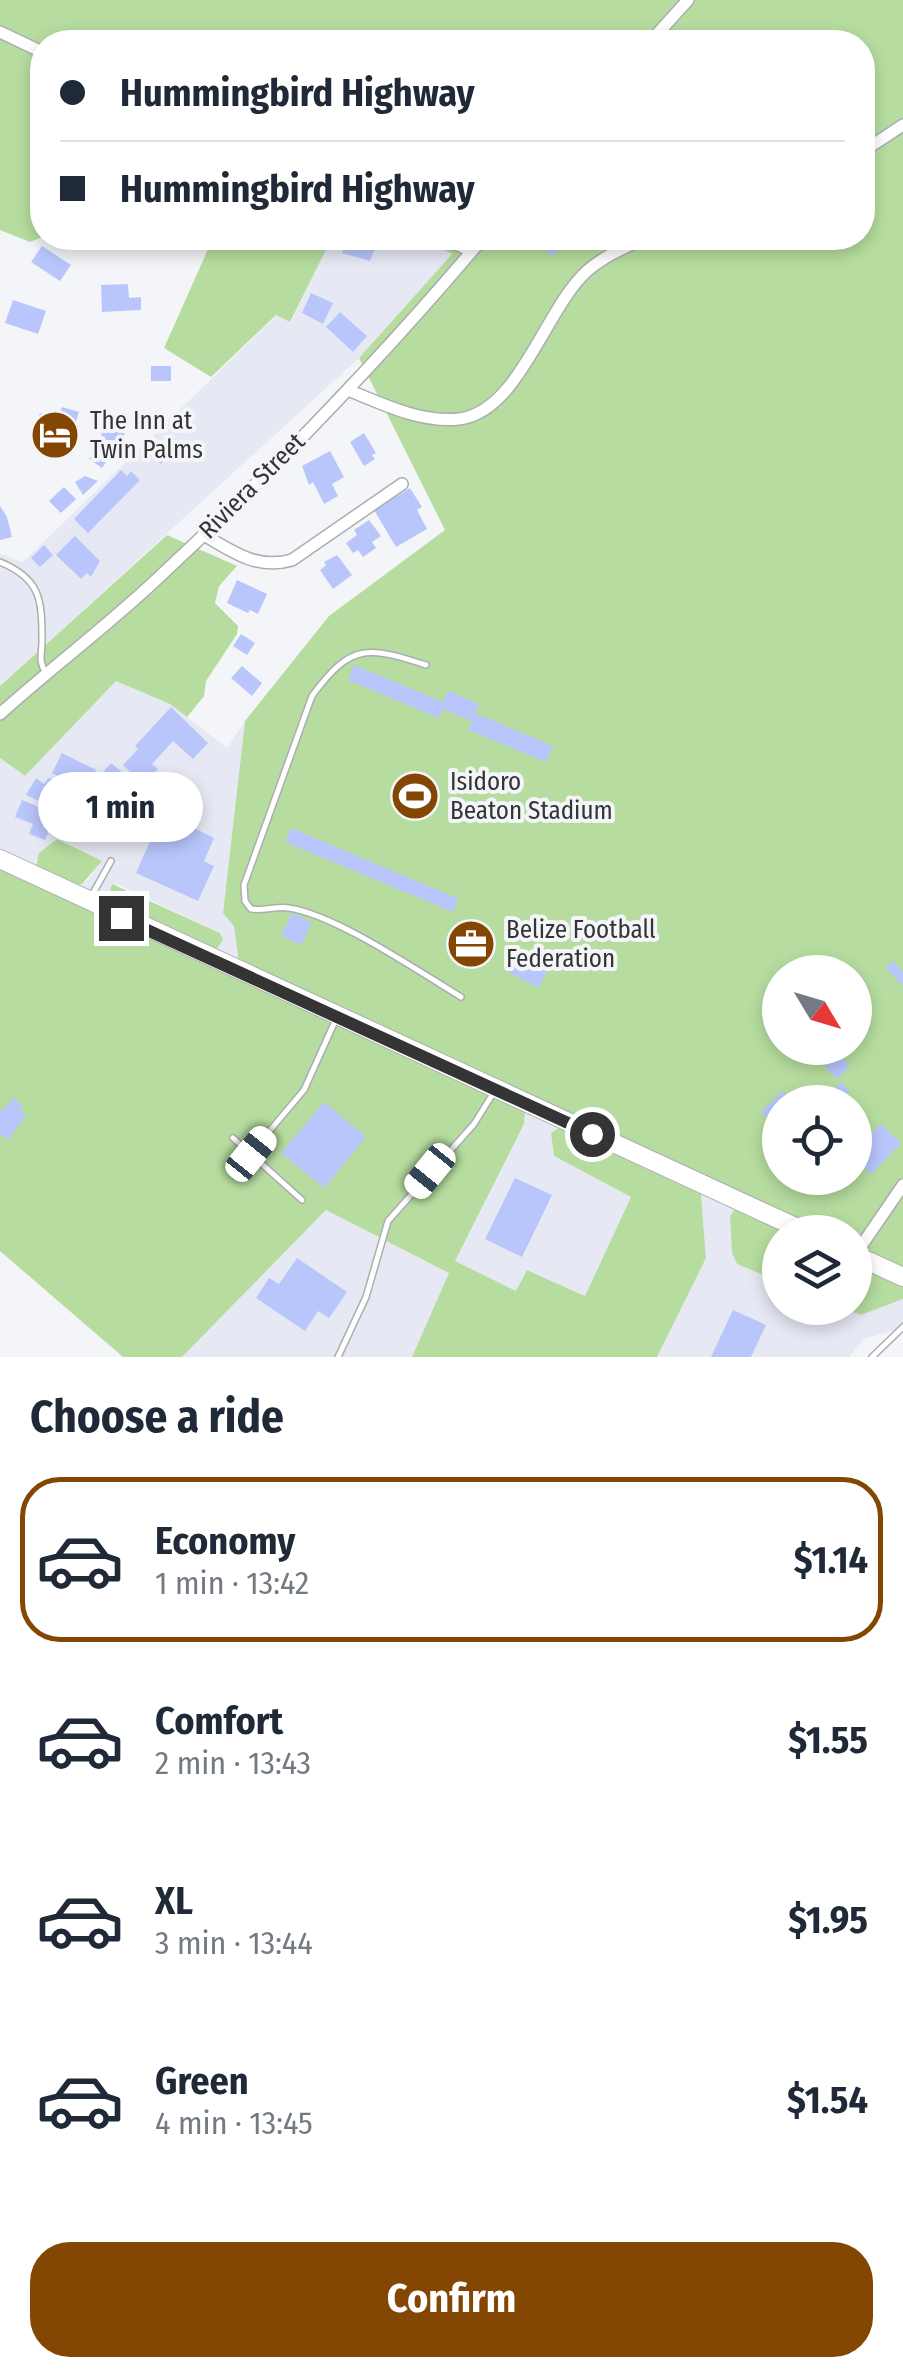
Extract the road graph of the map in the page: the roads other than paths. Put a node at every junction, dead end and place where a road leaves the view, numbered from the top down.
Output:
1 (688, 0) edge
2 (661, 30) edge
3 (0, 32) edge
4 (30, 46) edge
5 (903, 125) edge
6 (875, 143) edge
7 (625, 250) edge
8 (472, 251) edge
9 (348, 390) junction
10 (402, 484) dead end
11 (204, 534) junction
12 (0, 562) edge
13 (426, 665) dead end
14 (46, 672) junction
15 (0, 714) edge
16 (0, 859) edge
17 (111, 860) dead end
18 (89, 902) junction
19 (461, 997) dead end
20 (337, 1016) junction
21 (495, 1090) junction
22 (233, 1138) dead end
23 (251, 1154) junction
24 (903, 1185) edge
25 (302, 1200) dead end
26 (769, 1215) edge
27 (872, 1230) edge
28 (872, 1263) edge
29 (903, 1277) edge
30 (903, 1326) edge
31 (338, 1357) edge
32 (872, 1357) edge

1 - 2 street
3 - 4 street
5 - 6 street
7 - 9 street
8 - 9 street, Riviera Street
9 - 11 street, Riviera Street
10 - 11 street
11 - 14 street, Riviera Street
12 - 14 lane
13 - 19 lane
14 - 15 street, Riviera Street
16 - 18 main road
17 - 18 lane
18 - 20 main road
20 - 21 main road
20 - 23 lane
21 - 26 main road
21 - 31 lane
22 - 23 lane
23 - 25 lane
24 - 27 street
28 - 29 main road
30 - 32 lane

